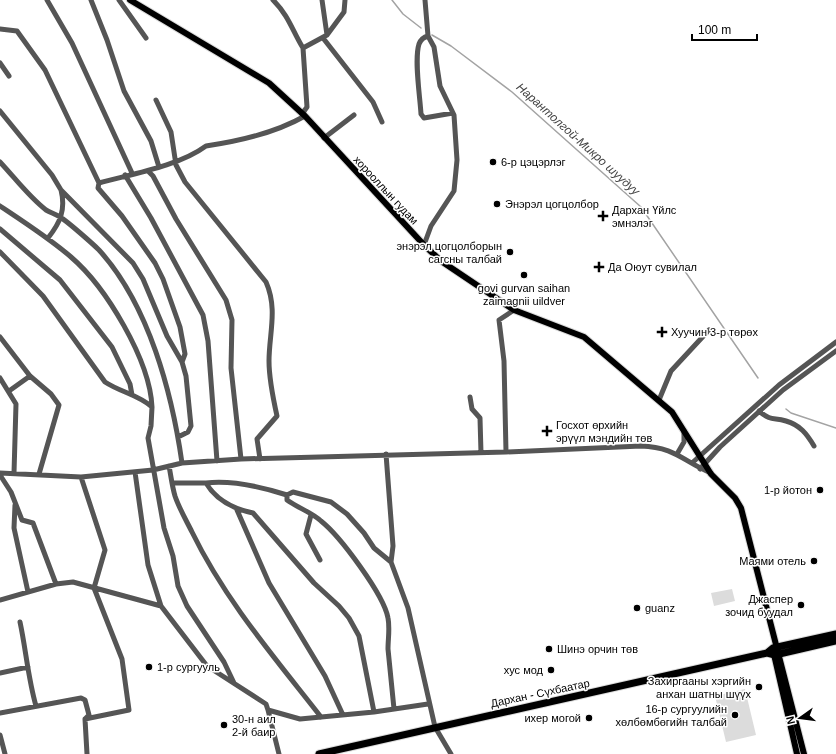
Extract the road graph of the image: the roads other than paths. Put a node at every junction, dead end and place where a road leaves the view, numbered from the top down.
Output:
1 (47, 0) edge
2 (91, 0) edge
3 (119, 0) edge
4 (130, 0) edge
5 (273, 0) edge
6 (322, 0) edge
7 (345, 0) edge
8 (425, 0) edge
9 (0, 29) edge
10 (325, 36) junction
11 (428, 36) junction
12 (146, 38) dead end
13 (303, 48) junction
14 (0, 63) edge
15 (9, 76) dead end
16 (156, 100) dead end
17 (0, 111) edge
18 (453, 113) junction
19 (303, 115) junction
20 (354, 115) dead end
21 (382, 122) dead end
22 (324, 138) junction
23 (0, 162) edge
24 (175, 162) junction
25 (158, 167) junction
26 (148, 171) junction
27 (132, 173) junction
28 (125, 175) junction
29 (99, 183) junction
30 (62, 190) junction
31 (0, 206) edge
32 (61, 217) junction
33 (0, 229) edge
34 (48, 238) junction
35 (424, 245) junction
36 (0, 252) edge
37 (514, 310) junction
38 (709, 330) dead end
39 (0, 337) edge
40 (836, 342) edge
41 (836, 351) edge
42 (182, 362) junction
43 (30, 376) junction
44 (0, 378) edge
45 (9, 391) junction
46 (132, 395) junction
47 (470, 397) dead end
48 (659, 400) junction
49 (152, 407) junction
50 (759, 411) junction
51 (684, 430) junction
52 (178, 437) junction
53 (814, 446) dead end
54 (506, 452) junction
55 (481, 453) junction
56 (386, 454) junction
57 (677, 454) junction
58 (699, 456) junction
59 (241, 459) junction
60 (260, 459) junction
61 (217, 461) junction
62 (705, 462) junction
63 (182, 463) junction
64 (692, 463) junction
65 (169, 466) junction
66 (700, 469) junction
67 (153, 470) junction
68 (135, 472) junction
69 (14, 473) junction
70 (0, 474) edge
71 (39, 474) junction
72 (711, 474) junction
73 (81, 477) junction
74 (172, 483) junction
75 (206, 483) junction
76 (287, 495) junction
77 (15, 503) junction
78 (237, 510) junction
79 (311, 515) junction
80 (320, 560) dead end
81 (391, 562) junction
82 (56, 584) junction
83 (94, 588) junction
84 (28, 592) junction
85 (0, 600) edge
86 (161, 606) junction
87 (20, 622) dead end
88 (836, 634) edge
89 (836, 641) edge
90 (776, 651) junction
91 (28, 667) junction
92 (0, 673) edge
93 (234, 683) junction
94 (428, 704) junction
95 (36, 706) junction
96 (394, 709) junction
97 (268, 710) junction
98 (374, 712) junction
99 (0, 713) edge
100 (343, 715) junction
101 (321, 717) junction
102 (85, 719) junction
103 (435, 727) junction
104 (0, 735) edge
105 (5, 754) edge
106 (87, 754) edge
107 (279, 754) edge
108 (319, 754) edge
109 (451, 754) edge
110 (797, 754) edge
111 (804, 754) edge

1 - 27 street
2 - 25 street
3 - 12 street
4 - 19 main road, хорооллын гудам
5 - 13 street
6 - 10 street
7 - 10 street
8 - 11 street
9 - 29 street
10 - 13 street
10 - 21 street
11 - 18 street
11 - 18 street
13 - 19 street
14 - 15 street
16 - 24 street
17 - 30 street
18 - 35 street
19 - 22 main road, хорооллын гудам
19 - 24 street
20 - 22 street
22 - 35 main road, хорооллын гудам
23 - 32 street
24 - 25 street
24 - 60 street
25 - 26 street
26 - 27 street
26 - 59 street
27 - 28 street
28 - 29 street
28 - 61 street
29 - 42 street
30 - 32 street
30 - 42 street
31 - 34 street
32 - 34 street
32 - 52 street
33 - 46 street
34 - 49 street
35 - 37 main road, хорооллын гудам
36 - 46 street
37 - 48 main road, хорооллын гудам
37 - 54 street
38 - 48 street
39 - 43 street
40 - 58 street
41 - 50 street
42 - 52 street
43 - 45 street
43 - 71 street
44 - 45 street
45 - 69 street
46 - 49 street
47 - 55 street
48 - 51 main road, хорооллын гудам
49 - 67 street
50 - 53 street
50 - 62 street
51 - 57 street
51 - 58 main road, хорооллын гудам
52 - 63 street
54 - 55 street
54 - 57 street
55 - 56 street
56 - 60 street
56 - 81 street
57 - 64 street
58 - 62 main road, хорооллын гудам
58 - 64 street
59 - 60 street
59 - 61 street
61 - 63 street
62 - 66 street
62 - 72 main road, хорооллын гудам
63 - 65 street
64 - 66 street
65 - 67 street
65 - 74 street
66 - 72 street
67 - 68 street
67 - 93 street
68 - 73 street
68 - 86 street
69 - 70 street
69 - 71 street
70 - 77 street
71 - 73 street
72 - 90 main road, хорооллын гудам
73 - 83 street
74 - 75 street
74 - 101 street
75 - 76 street
75 - 78 street
76 - 79 street
76 - 81 street
77 - 82 street
77 - 84 street
78 - 98 street
78 - 100 street
79 - 80 street
79 - 96 street
81 - 94 street
82 - 83 street
82 - 84 street
83 - 86 street
83 - 102 street
84 - 85 street
86 - 93 street
87 - 91 street
88 - 90 highway
89 - 90 highway
90 - 103 highway, Дархан - Сүхбаатар
90 - 110 main road
90 - 111 main road
91 - 92 street
91 - 95 street
93 - 97 street
94 - 96 street
94 - 103 street
95 - 99 street
95 - 102 street
96 - 98 street
97 - 101 street
97 - 107 street
98 - 100 street
100 - 101 street
102 - 106 street
103 - 108 highway, Дархан - Сүхбаатар
103 - 109 street
104 - 105 street

